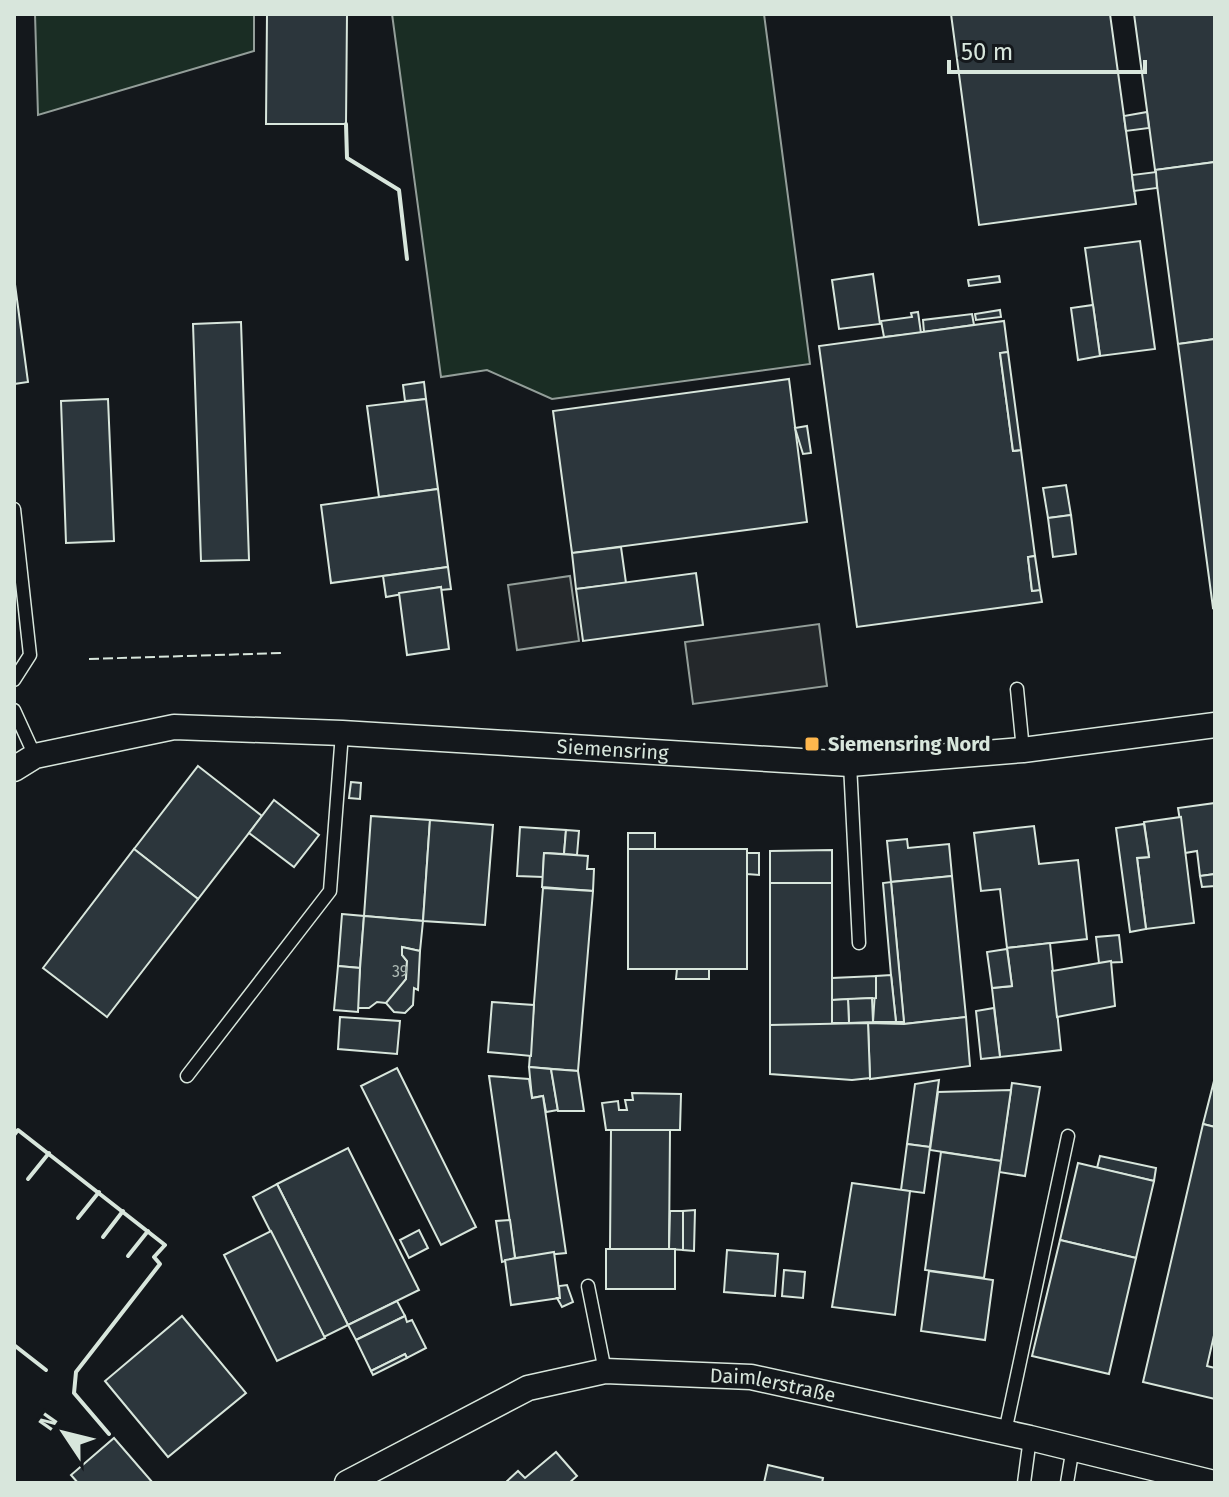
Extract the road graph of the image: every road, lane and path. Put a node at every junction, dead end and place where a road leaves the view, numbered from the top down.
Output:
1 (14, 509) edge
2 (14, 680) edge
3 (1017, 689) dead end
4 (14, 710) edge
5 (1215, 725) edge
6 (342, 733) junction
7 (1023, 750) junction
8 (35, 756) junction
9 (850, 764) junction
10 (14, 769) edge
11 (859, 943) dead end
12 (187, 1076) dead end
13 (1068, 1136) dead end
14 (588, 1286) dead end
15 (605, 1371) junction
16 (1005, 1432) junction
17 (1030, 1438) junction
18 (1073, 1447) junction
19 (1199, 1481) edge
20 (347, 1483) edge
21 (1024, 1483) edge
22 (1067, 1483) edge

1 - 2 lane
3 - 7 lane
4 - 8 lane
5 - 7 street, Siemensring
6 - 8 street, Siemensring
6 - 9 street, Siemensring
6 - 12 lane
7 - 9 street, Siemensring
8 - 10 street, Siemensring
9 - 11 lane
13 - 16 lane
14 - 15 lane
15 - 16 street, Daimlerstraße
15 - 20 street, Daimlerstraße
16 - 17 street, Daimlerstraße
17 - 18 street, Daimlerstraße
17 - 21 lane
18 - 19 street, Daimlerstraße
18 - 22 lane

